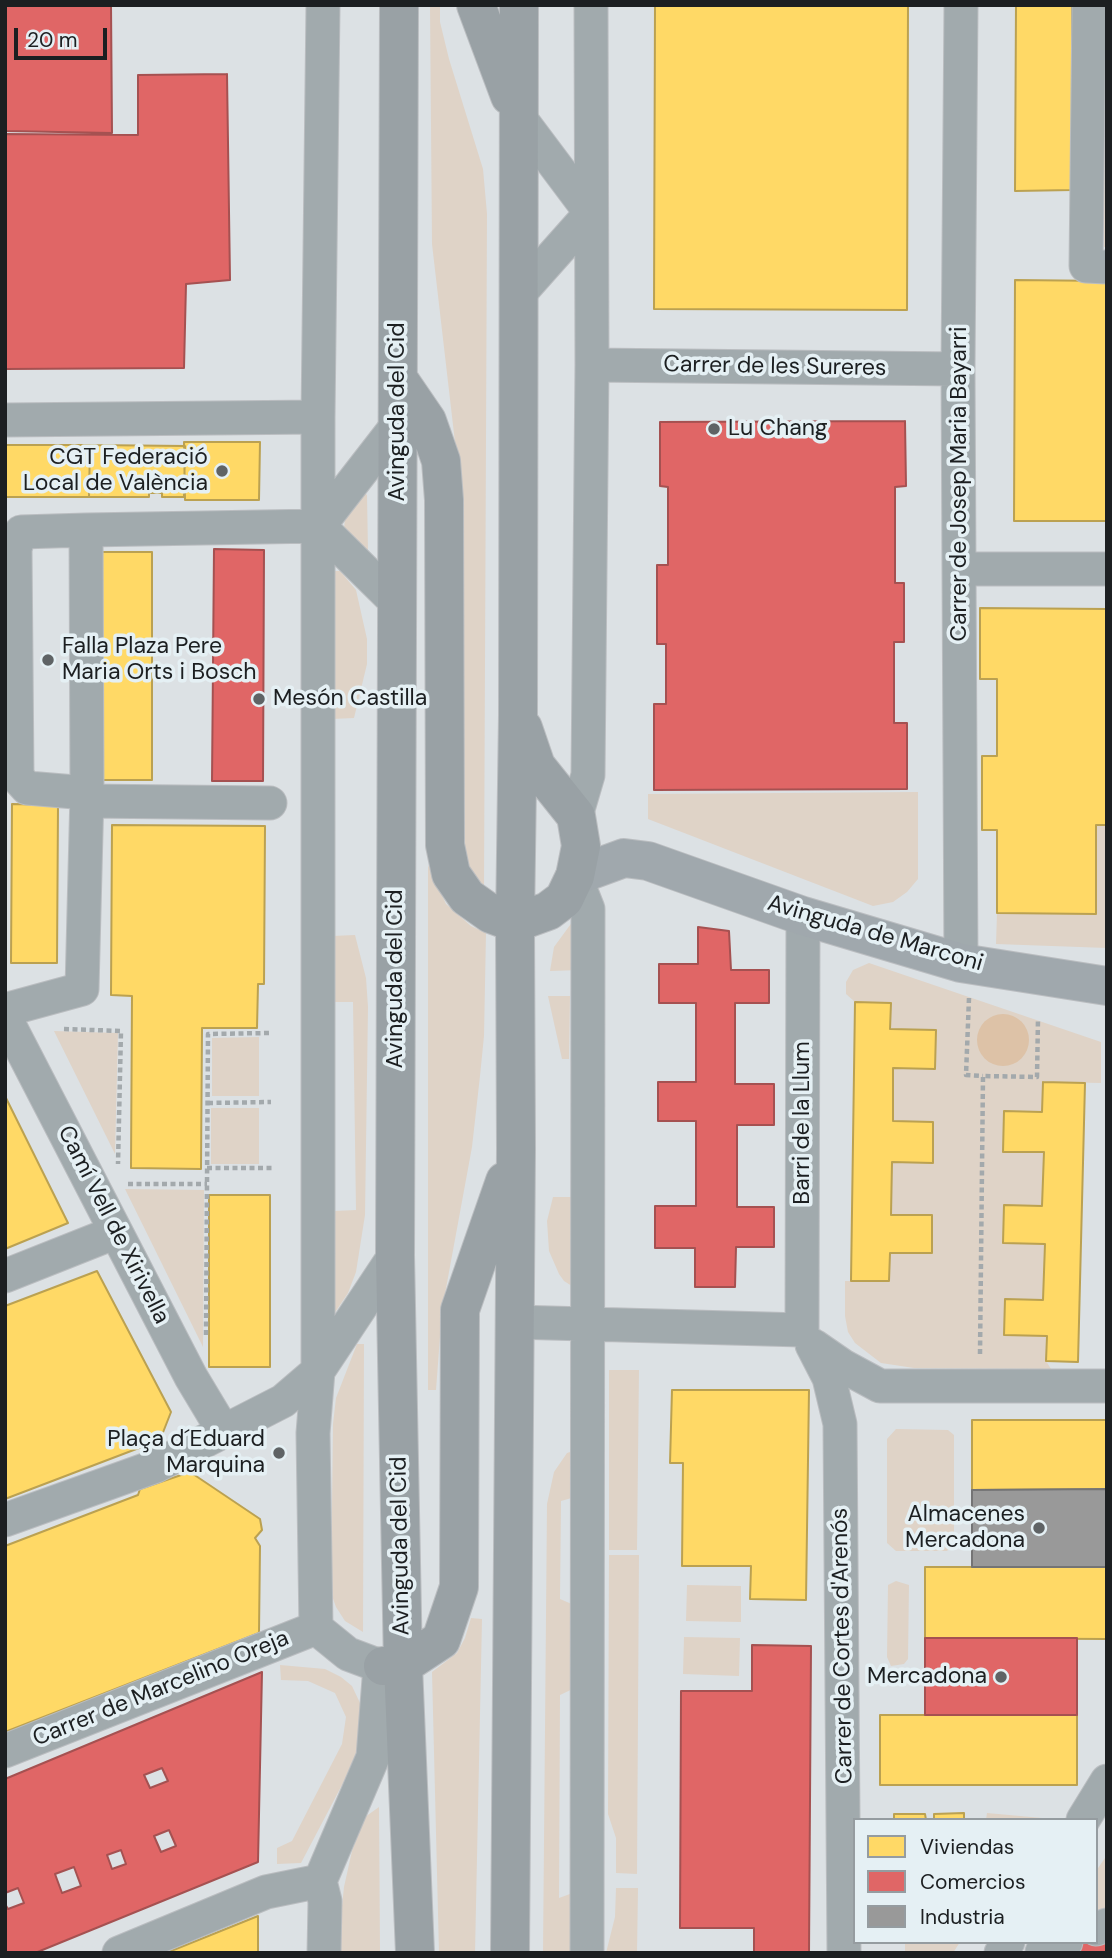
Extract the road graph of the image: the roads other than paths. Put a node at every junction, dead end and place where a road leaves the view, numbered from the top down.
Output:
1 (323, 5) edge
2 (399, 5) edge
3 (476, 5) edge
4 (519, 5) edge
5 (591, 5) edge
6 (961, 5) edge
7 (1089, 5) edge
8 (519, 117) junction
9 (591, 213) junction
10 (1107, 267) edge
11 (518, 295) junction
12 (592, 365) junction
13 (958, 369) junction
14 (399, 380) junction
15 (318, 417) junction
16 (5, 420) edge
17 (398, 423) junction
18 (319, 526) junction
19 (86, 530) junction
20 (961, 569) junction
21 (1107, 569) edge
22 (398, 604) junction
23 (518, 715) junction
24 (87, 797) junction
25 (270, 803) dead end
26 (576, 816) junction
27 (575, 876) junction
28 (803, 916) junction
29 (515, 923) junction
30 (965, 980) junction
31 (1107, 986) edge
32 (5, 1010) edge
33 (5, 1017) edge
34 (516, 1149) junction
35 (116, 1232) junction
36 (395, 1255) junction
37 (5, 1276) edge
38 (514, 1322) junction
39 (588, 1324) junction
40 (807, 1337) junction
41 (318, 1371) junction
42 (880, 1386) junction
43 (1107, 1386) edge
44 (840, 1424) junction
45 (224, 1432) junction
46 (5, 1520) edge
47 (316, 1628) junction
48 (392, 1666) junction
49 (5, 1751) edge
50 (1107, 1780) edge
51 (1084, 1818) edge
52 (320, 1881) junction
53 (1061, 1944) edge
54 (1042, 1952) edge
55 (119, 1953) edge
56 (324, 1953) edge
57 (415, 1953) edge
58 (510, 1953) edge
59 (587, 1953) edge
60 (844, 1953) edge

1 - 15 street
2 - 14 main road, Avinguda del Cid
3 - 8 main road
4 - 8 main road
5 - 9 street
6 - 13 street, Carrer de Josep Maria Bayarri
7 - 10 street
8 - 9 street
8 - 11 main road
9 - 11 street
9 - 12 street
11 - 23 main road
12 - 13 street, Carrer de les Sureres
12 - 26 street
13 - 20 street, Carrer de Josep Maria Bayarri
14 - 17 main road, Avinguda del Cid
14 - 29 main road
15 - 16 street
15 - 18 street
17 - 18 street
17 - 22 main road, Avinguda del Cid
18 - 19 street
18 - 22 street
18 - 41 street
19 - 24 street
19 - 24 street
20 - 21 street
20 - 30 street, Carrer de Josep Maria Bayarri
22 - 36 main road, Avinguda del Cid
23 - 26 main road
23 - 29 main road
24 - 25 street
24 - 32 street
26 - 27 main road
27 - 28 street, Avinguda de Marconi
27 - 29 main road
27 - 39 street
28 - 30 street, Avinguda de Marconi
28 - 40 street, Barri de la Llum
29 - 34 main road
30 - 31 street, Avinguda de Marconi
33 - 35 street, Camí Vell de Xirivella
34 - 38 main road
34 - 48 main road
35 - 37 street
35 - 45 street, Camí Vell de Xirivella
36 - 41 street
36 - 48 main road, Avinguda del Cid
38 - 39 street
38 - 58 main road
39 - 40 street
39 - 59 street
40 - 42 street
40 - 44 street, Carrer de Cortes d'Arenós
41 - 45 street
41 - 47 street
42 - 43 street
42 - 44 street
44 - 60 street, Carrer de Cortes d'Arenós
45 - 46 street
47 - 48 street, Avinguda del Cid
47 - 49 street, Carrer de Marcelino Oreja
48 - 52 street
48 - 57 main road, Avinguda del Cid
50 - 51 street
52 - 55 street
52 - 56 street
53 - 54 street

